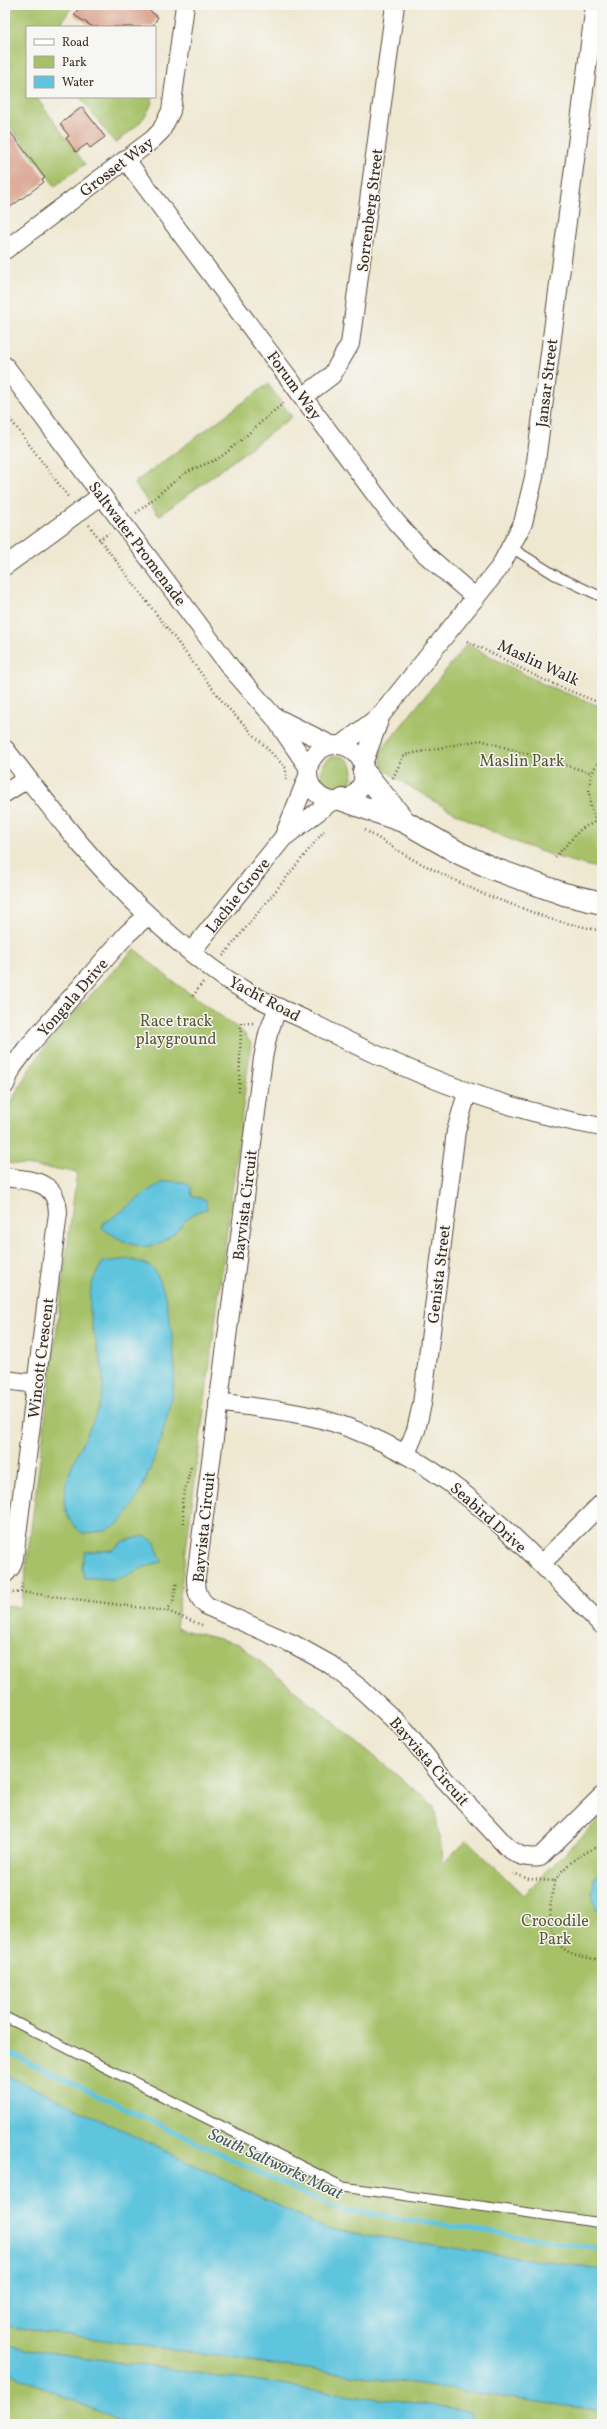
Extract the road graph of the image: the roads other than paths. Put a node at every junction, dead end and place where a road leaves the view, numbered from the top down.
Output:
1 (185, 5) edge
2 (395, 5) edge
3 (595, 5) edge
4 (126, 160) junction
5 (5, 250) edge
6 (5, 366) edge
7 (301, 394) junction
8 (102, 495) junction
9 (512, 548) junction
10 (5, 566) edge
11 (476, 598) junction
12 (602, 598) edge
13 (381, 715) junction
14 (274, 717) junction
15 (336, 745) junction
16 (5, 749) edge
17 (364, 768) junction
18 (308, 771) junction
19 (27, 779) junction
20 (5, 793) edge
21 (338, 800) junction
22 (405, 822) junction
23 (283, 838) junction
24 (602, 903) edge
25 (148, 915) junction
26 (191, 952) junction
27 (278, 1007) junction
28 (5, 1085) edge
29 (467, 1093) junction
30 (602, 1127) edge
31 (5, 1177) edge
32 (5, 1380) edge
33 (37, 1384) junction
34 (218, 1402) junction
35 (406, 1454) junction
36 (602, 1504) edge
37 (541, 1564) junction
38 (5, 1574) edge
39 (602, 1625) edge
40 (602, 1796) edge
41 (5, 2016) edge
42 (602, 2223) edge

1 - 4 street, Grosset Way
2 - 7 street, Sorrenberg Street
3 - 9 street, Jansar Street
4 - 5 street, Grosset Way
4 - 7 street, Forum Way
6 - 8 street, Saltwater Promenade
7 - 11 street, Forum Way
8 - 10 street
8 - 14 street, Saltwater Promenade
9 - 11 street, Jansar Street
9 - 12 lane
11 - 13 street, Jansar Street
13 - 15 street, Jansar Street
13 - 17 street, Jansar Street
14 - 15 street, Saltwater Promenade
14 - 18 street, Saltwater Promenade
15 - 17 street
15 - 18 street
16 - 19 street, Yacht Road
17 - 21 street
17 - 22 street
18 - 21 street
18 - 23 street, Lachie Grove
19 - 20 street
19 - 25 street, Yacht Road
21 - 22 street
21 - 23 street, Lachie Grove
22 - 24 street
23 - 26 street, Lachie Grove
25 - 26 street, Yacht Road
25 - 28 street, Yongala Drive
26 - 27 street, Yacht Road
27 - 29 street, Yacht Road
27 - 34 street, Bayvista Circuit
29 - 30 street, Yacht Road
29 - 35 street, Genista Street
31 - 33 street, Wincott Crescent
32 - 33 street
33 - 38 street, Wincott Crescent
34 - 35 street, Seabird Drive
34 - 40 street, Bayvista Circuit
35 - 37 street, Seabird Drive
36 - 37 street
37 - 39 street, Seabird Drive
41 - 42 lane

